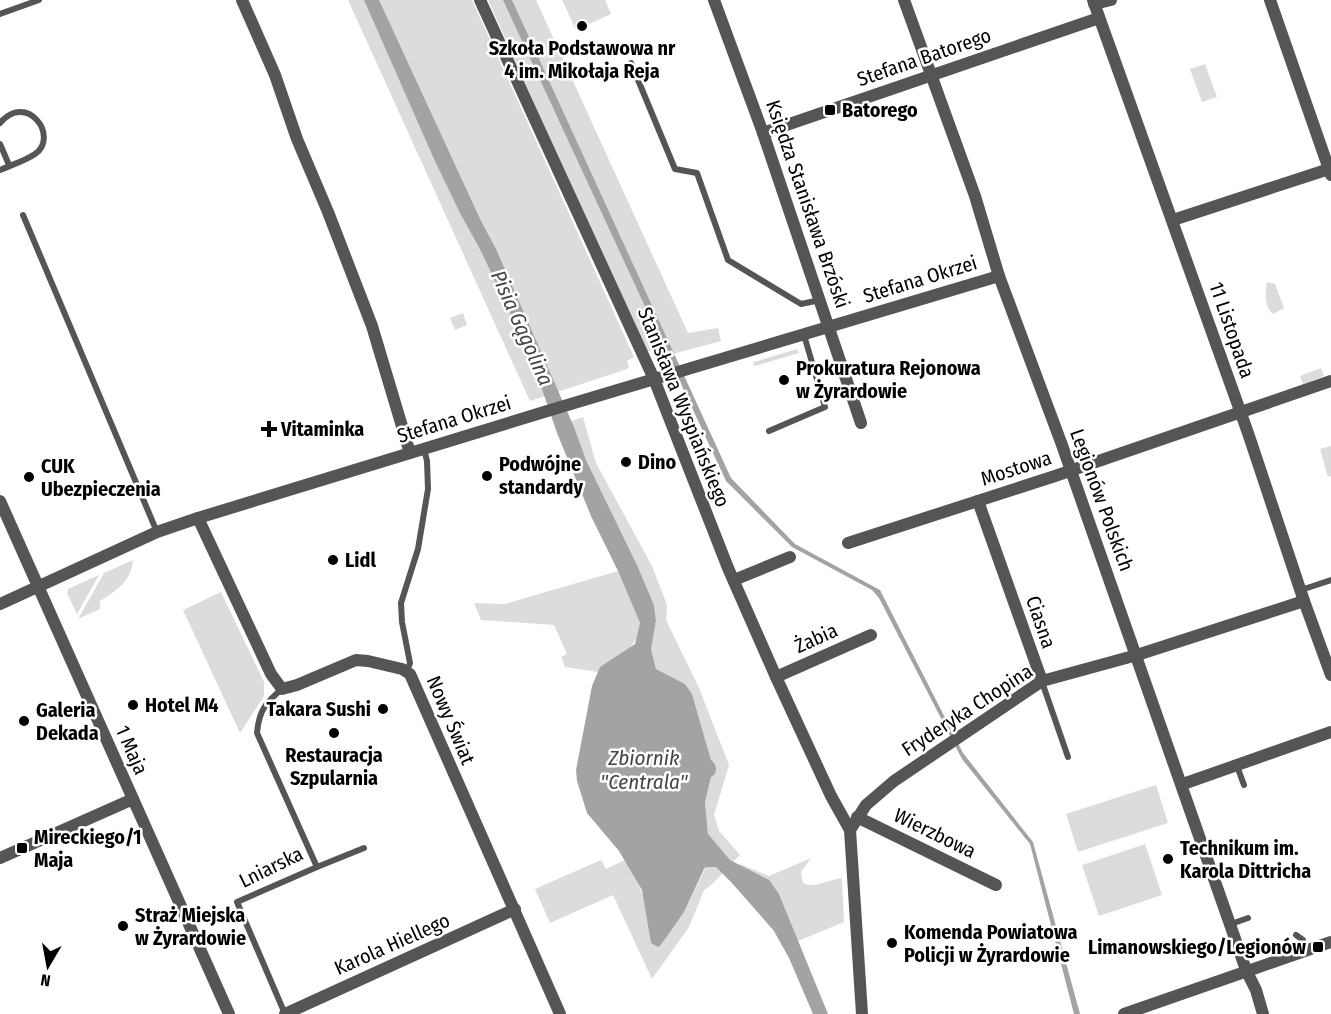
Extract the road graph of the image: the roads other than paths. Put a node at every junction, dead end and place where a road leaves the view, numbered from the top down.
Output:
1 (39, 0) edge
2 (242, 0) edge
3 (480, 0) edge
4 (714, 0) edge
5 (904, 0) edge
6 (1111, 0) edge
7 (1270, 0) edge
8 (1094, 2) edge
9 (0, 14) edge
10 (1099, 18) junction
11 (631, 63) dead end
12 (930, 75) junction
13 (0, 123) edge
14 (763, 134) junction
15 (0, 144) edge
16 (9, 165) junction
17 (0, 170) edge
18 (1330, 172) edge
19 (23, 215) dead end
20 (1173, 220) junction
21 (999, 276) junction
22 (820, 300) junction
23 (829, 326) junction
24 (804, 335) junction
25 (661, 377) junction
26 (1331, 381) edge
27 (1240, 411) junction
28 (861, 423) dead end
29 (769, 431) dead end
30 (424, 449) junction
31 (410, 453) junction
32 (1071, 470) junction
33 (0, 501) edge
34 (978, 501) junction
35 (198, 518) junction
36 (157, 532) junction
37 (848, 543) dead end
38 (790, 557) dead end
39 (734, 580) junction
40 (1331, 580) edge
41 (38, 587) junction
42 (1302, 596) junction
43 (0, 604) edge
44 (871, 635) dead end
45 (1137, 655) junction
46 (407, 671) junction
47 (1331, 675) edge
48 (776, 677) junction
49 (1041, 681) junction
50 (282, 689) junction
51 (1331, 732) edge
52 (1068, 757) dead end
53 (1237, 766) junction
54 (1183, 784) junction
55 (1244, 785) dead end
56 (133, 799) junction
57 (857, 817) junction
58 (850, 831) junction
59 (364, 848) dead end
60 (0, 858) edge
61 (318, 867) junction
62 (996, 885) dead end
63 (515, 909) junction
64 (1248, 918) dead end
65 (1231, 924) junction
66 (1296, 935) dead end
67 (1331, 942) edge
68 (1306, 951) junction
69 (1246, 970) junction
70 (229, 1014) edge
71 (285, 1014) edge
72 (560, 1014) edge
73 (862, 1014) edge
74 (1125, 1014) edge
75 (1263, 1014) edge

1 - 9 lane
2 - 31 street
3 - 25 street, Stanisława Wyspiańskiego
4 - 14 street, Księdza Stanisława Brzóski
5 - 12 street, Legionów Polskich
6 - 8 street
7 - 18 street
8 - 10 street, 11 Listopada
10 - 12 street, Stefana Batorego
10 - 20 street, 11 Listopada
11 - 22 lane
12 - 14 street, Stefana Batorego
12 - 21 street, Legionów Polskich
13 - 16 lane
14 - 22 street, Księdza Stanisława Brzóski
15 - 16 lane
16 - 17 lane
18 - 20 street
19 - 36 lane
20 - 27 street, 11 Listopada
21 - 23 street, Stefana Okrzei
21 - 32 street, Legionów Polskich
22 - 23 street, Księdza Stanisława Brzóski
23 - 24 street, Stefana Okrzei
23 - 28 street, Księdza Stanisława Brzóski
24 - 25 street, Stefana Okrzei
24 - 29 lane
25 - 30 street, Stefana Okrzei
25 - 39 street, Stanisława Wyspiańskiego
26 - 27 street, Mostowa
27 - 32 street, Mostowa
27 - 42 street, 11 Listopada
30 - 31 street, Stefana Okrzei
30 - 46 lane
31 - 35 street, Stefana Okrzei
32 - 34 street, Mostowa
32 - 45 street, Legionów Polskich
33 - 41 street, 1 Maja
34 - 37 street, Mostowa
34 - 49 street, Ciasna
35 - 36 street, Stefana Okrzei
35 - 50 street
36 - 41 street, Stefana Okrzei
38 - 39 street
39 - 48 street, Stanisława Wyspiańskiego
40 - 42 lane
41 - 43 street, Stefana Okrzei
41 - 56 street, 1 Maja
42 - 45 street, Fryderyka Chopina
42 - 47 street, 11 Listopada
44 - 48 street, Żabia
45 - 49 street, Fryderyka Chopina
45 - 54 street, Legionów Polskich
46 - 50 street, Nowy Świat
46 - 63 street, Nowy Świat
48 - 58 street, Stanisława Wyspiańskiego
49 - 52 lane, Ciasna
49 - 57 street, Fryderyka Chopina
50 - 61 lane, Lniarska
51 - 53 street
53 - 54 street
53 - 55 lane
54 - 65 street, Legionów Polskich
56 - 60 street
56 - 70 street, 1 Maja
57 - 58 street, Fryderyka Chopina
57 - 62 street, Wierzbowa
58 - 73 street
59 - 61 lane
61 - 71 lane, Lniarska
63 - 71 street, Karola Hiellego
63 - 72 street, Nowy Świat
64 - 65 lane
65 - 69 street, Legionów Polskich
66 - 68 lane
67 - 68 street
68 - 69 street
69 - 74 street
69 - 75 street, Legionów Polskich

